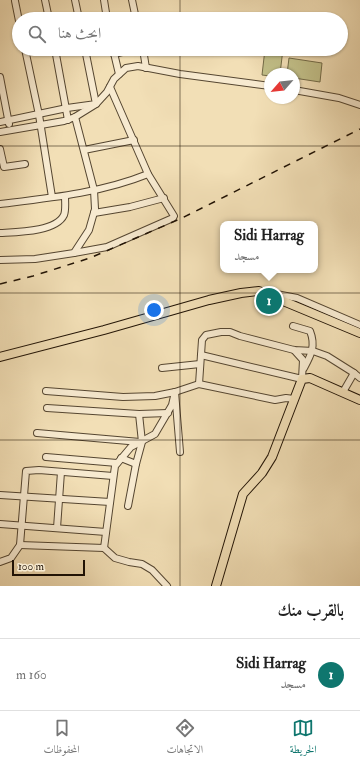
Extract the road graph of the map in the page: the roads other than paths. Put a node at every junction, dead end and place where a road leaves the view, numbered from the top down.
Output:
1 (45, 0) edge
2 (75, 0) edge
3 (104, 0) edge
4 (132, 0) edge
5 (15, 1) edge
6 (17, 12) edge
7 (48, 12) edge
8 (77, 12) edge
9 (106, 12) edge
10 (135, 12) edge
11 (26, 56) edge
12 (56, 56) edge
13 (86, 56) edge
14 (115, 56) edge
15 (144, 56) edge
16 (146, 68) junction
17 (119, 74) junction
18 (0, 77) edge
19 (264, 85) edge
20 (110, 87) junction
21 (300, 91) edge
22 (96, 104) junction
23 (360, 105) edge
24 (66, 108) junction
25 (39, 115) junction
26 (75, 117) junction
27 (68, 120) junction
28 (8, 121) junction
29 (0, 122) edge
30 (41, 126) junction
31 (11, 131) junction
32 (0, 132) edge
33 (134, 140) junction
34 (0, 149) edge
35 (84, 150) junction
36 (25, 164) dead end
37 (148, 174) junction
38 (94, 190) junction
39 (65, 196) junction
40 (52, 197) junction
41 (164, 198) junction
42 (0, 204) edge
43 (94, 213) junction
44 (0, 233) edge
45 (74, 253) junction
46 (0, 260) edge
47 (259, 291) junction
48 (360, 325) edge
49 (294, 326) dead end
50 (360, 333) edge
51 (294, 350) junction
52 (312, 351) junction
53 (201, 355) junction
54 (0, 357) edge
55 (200, 364) junction
56 (162, 368) dead end
57 (354, 373) junction
58 (303, 375) junction
59 (360, 378) edge
60 (199, 384) junction
61 (46, 391) dead end
62 (176, 392) junction
63 (343, 392) junction
64 (294, 399) junction
65 (360, 400) edge
66 (47, 408) dead end
67 (168, 413) junction
68 (138, 414) junction
69 (36, 433) dead end
70 (142, 442) junction
71 (180, 452) dead end
72 (46, 457) dead end
73 (119, 460) junction
74 (136, 464) junction
75 (61, 472) junction
76 (113, 476) junction
77 (0, 495) edge
78 (23, 496) junction
79 (59, 499) junction
80 (110, 502) junction
81 (128, 506) dead end
82 (0, 524) edge
83 (21, 525) junction
84 (57, 528) junction
85 (106, 532) junction
86 (20, 545) junction
87 (104, 548) junction
88 (0, 562) edge
89 (167, 586) edge
90 (216, 586) edge

1 - 7 street
2 - 8 street
3 - 9 street
4 - 10 street
5 - 6 street
11 - 25 street
12 - 24 street
13 - 22 street
14 - 17 street
15 - 16 street
16 - 17 street
16 - 19 street
17 - 20 street
18 - 28 street
20 - 22 street
20 - 33 street
21 - 23 street
22 - 24 street
22 - 26 street
24 - 25 street
24 - 27 street
25 - 28 street
25 - 30 street
26 - 27 street
26 - 35 street
27 - 30 street
28 - 29 street
28 - 31 street
30 - 31 street
30 - 40 street
31 - 32 street
33 - 35 street
33 - 37 street
34 - 36 street
35 - 38 street
37 - 38 street
37 - 41 street
38 - 39 street
38 - 43 street
39 - 40 street
39 - 44 street
40 - 42 street
41 - 43 street
41 - 45 street
43 - 45 street
45 - 46 street
47 - 48 street
47 - 50 main road
47 - 54 main road
49 - 52 street
51 - 52 street
51 - 53 street
51 - 58 street
52 - 57 street
52 - 58 street
53 - 55 street
53 - 58 street
55 - 56 street
55 - 60 street
57 - 59 street
57 - 63 street
58 - 63 main road
58 - 64 main road
60 - 62 street
60 - 64 street
61 - 62 street
62 - 67 street
62 - 71 street
63 - 65 main road
64 - 90 main road
66 - 68 street
67 - 68 street
67 - 70 street
68 - 70 street
69 - 70 street
70 - 73 street
70 - 74 street
72 - 73 street
73 - 74 street
73 - 76 street
74 - 81 street
75 - 76 street
75 - 78 street
75 - 79 street
76 - 80 street
77 - 78 street
78 - 79 street
78 - 83 street
79 - 80 street
79 - 84 street
80 - 85 street
82 - 83 street
83 - 84 street
83 - 86 street
84 - 85 street
85 - 87 street
86 - 87 street
86 - 88 street
87 - 89 street

